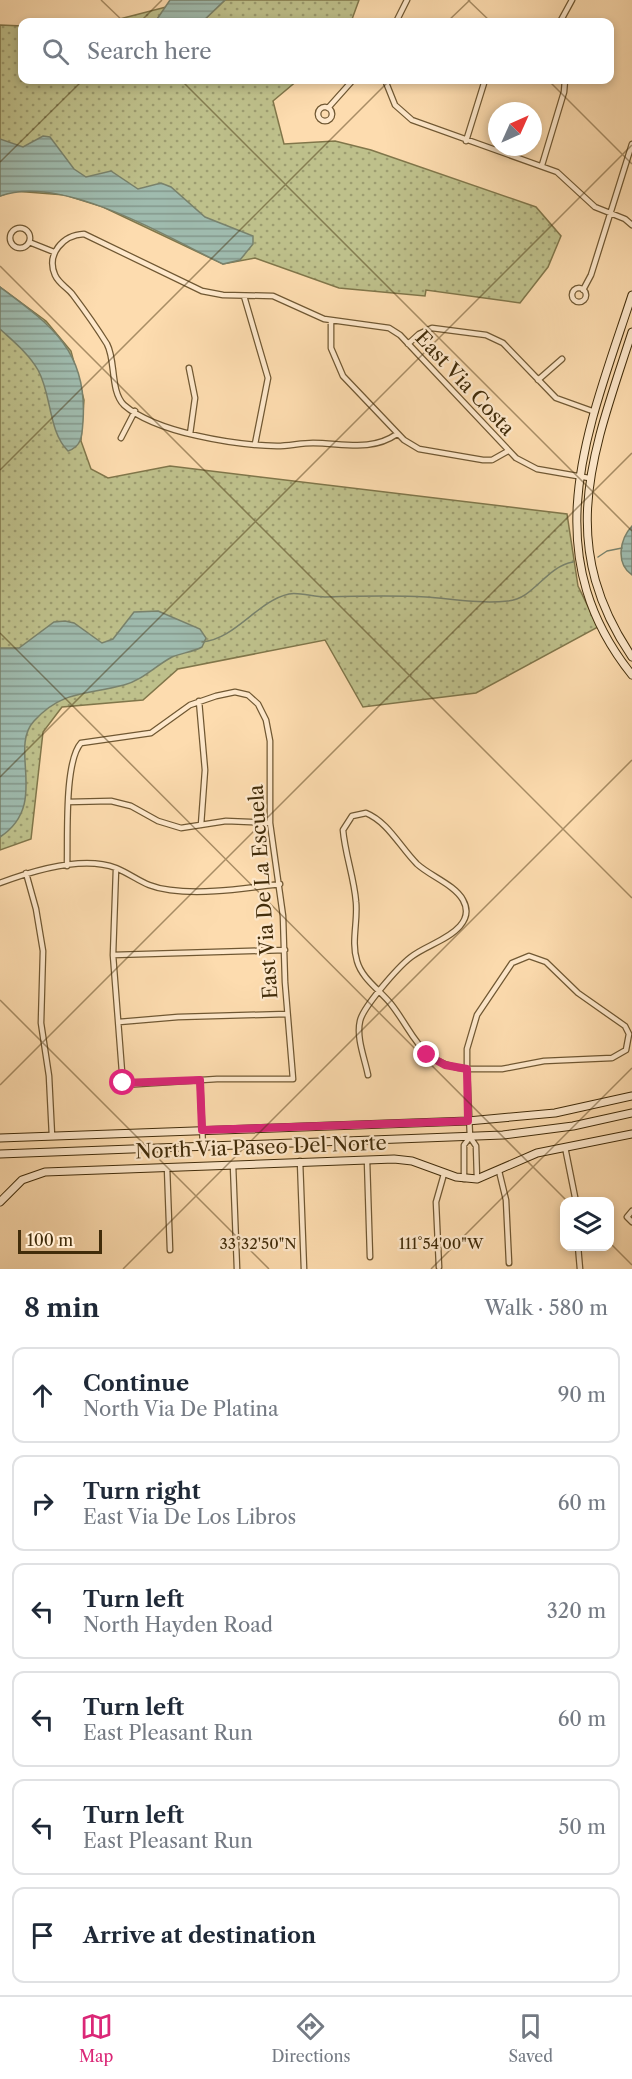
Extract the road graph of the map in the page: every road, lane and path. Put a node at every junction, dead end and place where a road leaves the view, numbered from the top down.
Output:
1 (407, 0) edge
2 (572, 0) edge
3 (398, 18) edge
4 (562, 18) edge
5 (349, 84) edge
6 (387, 84) edge
7 (484, 84) edge
8 (565, 84) edge
9 (328, 108) dead end
10 (466, 141) junction
11 (632, 144) edge
12 (542, 165) junction
13 (610, 213) junction
14 (632, 217) edge
15 (625, 219) junction
16 (632, 225) edge
17 (29, 242) junction
18 (54, 252) junction
19 (583, 290) dead end
20 (244, 296) junction
21 (632, 296) edge
22 (331, 321) junction
23 (632, 332) edge
24 (408, 344) junction
25 (562, 359) dead end
26 (189, 368) dead end
27 (538, 380) junction
28 (135, 411) junction
29 (595, 412) junction
30 (190, 434) junction
31 (311, 434) dead end
32 (397, 434) junction
33 (121, 438) dead end
34 (312, 443) junction
35 (255, 444) junction
36 (508, 451) junction
37 (578, 476) junction
38 (589, 478) junction
39 (632, 657) edge
40 (632, 675) edge
41 (199, 701) junction
42 (68, 802) junction
43 (270, 824) junction
44 (201, 825) junction
45 (67, 866) junction
46 (116, 869) junction
47 (26, 873) junction
48 (0, 883) edge
49 (280, 884) junction
50 (285, 950) junction
51 (113, 955) junction
52 (380, 992) junction
53 (287, 1014) junction
54 (120, 1022) junction
55 (467, 1069) junction
56 (368, 1075) dead end
57 (200, 1080) junction
58 (632, 1095) edge
59 (632, 1113) edge
60 (468, 1121) junction
61 (202, 1130) junction
62 (632, 1134) edge
63 (52, 1136) junction
64 (470, 1137) junction
65 (0, 1138) edge
66 (565, 1147) junction
67 (203, 1148) junction
68 (0, 1154) edge
69 (367, 1160) junction
70 (300, 1161) junction
71 (233, 1165) junction
72 (167, 1167) junction
73 (499, 1171) junction
74 (444, 1174) junction
75 (464, 1179) junction
76 (477, 1179) junction
77 (575, 1197) edge
78 (0, 1202) edge
79 (632, 1211) edge
80 (632, 1222) edge
81 (170, 1250) dead end
82 (578, 1251) edge
83 (370, 1257) dead end
84 (509, 1263) dead end
85 (439, 1267) dead end
86 (237, 1269) edge
87 (304, 1269) edge
88 (579, 1269) edge

1 - 3 street
2 - 4 street
5 - 9 street
6 - 10 street
7 - 10 street
8 - 12 street
10 - 12 street
11 - 13 street
12 - 13 street
13 - 15 street
13 - 19 street
14 - 15 street
15 - 16 street
17 - 17 street
17 - 18 street
18 - 20 street, East Via Costa
18 - 28 street
20 - 22 street, East Via Costa
20 - 35 street
21 - 29 main road
22 - 24 street, East Via Costa
22 - 32 street
23 - 38 main road
24 - 27 street
24 - 36 street, East Via Costa
25 - 27 street
26 - 30 street
27 - 29 street
28 - 30 street
28 - 33 street
29 - 37 main road
30 - 35 street
31 - 34 street
32 - 34 street
32 - 36 street
34 - 35 street
36 - 37 street, East Via Costa
37 - 38 street, East Via Costa
37 - 40 main road
38 - 39 main road
41 - 42 street
41 - 43 street, East Via De La Escuela
41 - 44 street
42 - 44 street
42 - 45 street
43 - 44 street
43 - 49 street, East Via De La Escuela
45 - 46 street
45 - 47 street
46 - 49 street
46 - 51 street
47 - 48 street
47 - 63 street
49 - 50 street, East Via De La Escuela
50 - 51 street
50 - 53 street, East Via De La Escuela
51 - 54 street
52 - 52 street
52 - 55 street
52 - 56 street
53 - 54 street
53 - 57 street, East Via De La Escuela
54 - 57 street
55 - 55 street
55 - 60 street
57 - 61 street
58 - 60 main road
59 - 64 main road
60 - 61 main road
60 - 64 street
61 - 63 main road
61 - 67 street
62 - 66 main road, North Via Paseo Del Norte
63 - 65 main road
64 - 67 main road
64 - 75 street
64 - 76 street
66 - 73 main road, North Via Paseo Del Norte
66 - 77 street
67 - 68 main road
69 - 70 main road, North Via Paseo Del Norte
69 - 74 main road, North Via Paseo Del Norte
69 - 83 street
70 - 71 main road, North Via Paseo Del Norte
70 - 87 street
71 - 72 main road, North Via Paseo Del Norte
71 - 86 street
72 - 78 main road, North Via Paseo Del Norte
72 - 81 street
73 - 76 main road, North Via Paseo Del Norte
73 - 84 street
74 - 75 main road, North Via Paseo Del Norte
74 - 85 street
75 - 76 main road, North Via Paseo Del Norte
79 - 80 street
82 - 88 street

